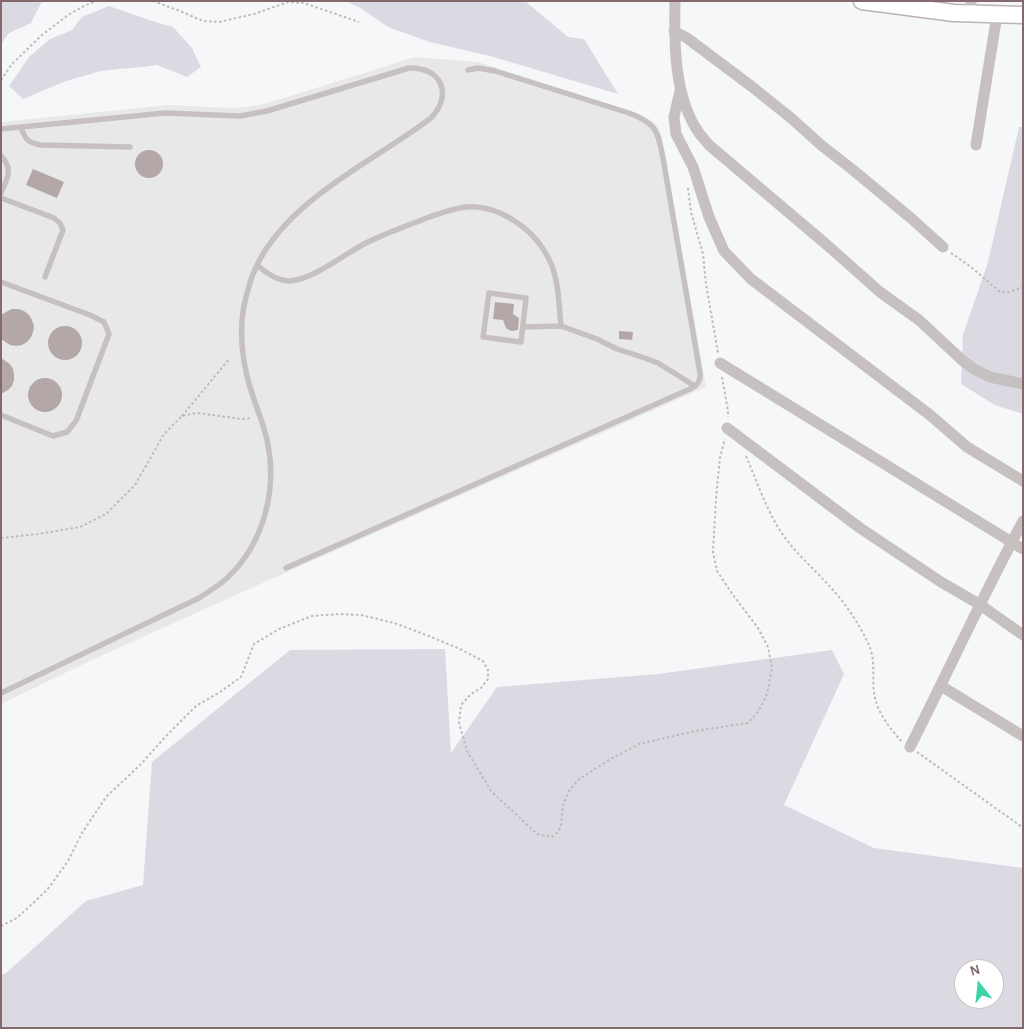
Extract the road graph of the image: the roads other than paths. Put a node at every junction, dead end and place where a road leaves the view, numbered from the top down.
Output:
1 (675, 1) edge
2 (862, 1) edge
3 (971, 8) edge
4 (997, 15) junction
5 (1023, 15) edge
6 (674, 31) junction
7 (468, 70) dead end
8 (680, 90) junction
9 (20, 127) junction
10 (1, 129) edge
11 (976, 145) dead end
12 (130, 147) dead end
13 (1, 156) edge
14 (1, 192) edge
15 (1, 198) edge
16 (943, 247) road end
17 (257, 265) junction
18 (45, 277) dead end
19 (1, 282) edge
20 (561, 326) junction
21 (523, 327) junction
22 (720, 363) road end
23 (1023, 384) edge
24 (695, 386) junction
25 (1, 415) edge
26 (727, 428) road end
27 (1023, 481) edge
28 (1023, 521) edge
29 (1011, 542) junction
30 (1023, 549) edge
31 (286, 568) dead end
32 (979, 604) junction
33 (1023, 635) edge
34 (941, 686) junction
35 (1, 693) edge
36 (1023, 736) edge
37 (910, 747) road end

1 - 6 street
2 - 3 street
3 - 4 street
4 - 5 street
4 - 11 street
6 - 8 street
6 - 16 street
7 - 24 lane
8 - 23 street
8 - 27 street
9 - 10 lane
9 - 12 lane
9 - 17 lane
13 - 14 lane
15 - 18 lane
17 - 20 lane
17 - 35 lane
19 - 25 lane
20 - 21 lane
20 - 24 lane
21 - 21 lane
22 - 29 street
24 - 31 lane
26 - 32 street
28 - 29 street
29 - 30 street
29 - 32 street
32 - 33 street
32 - 34 street
34 - 36 street
34 - 37 street

